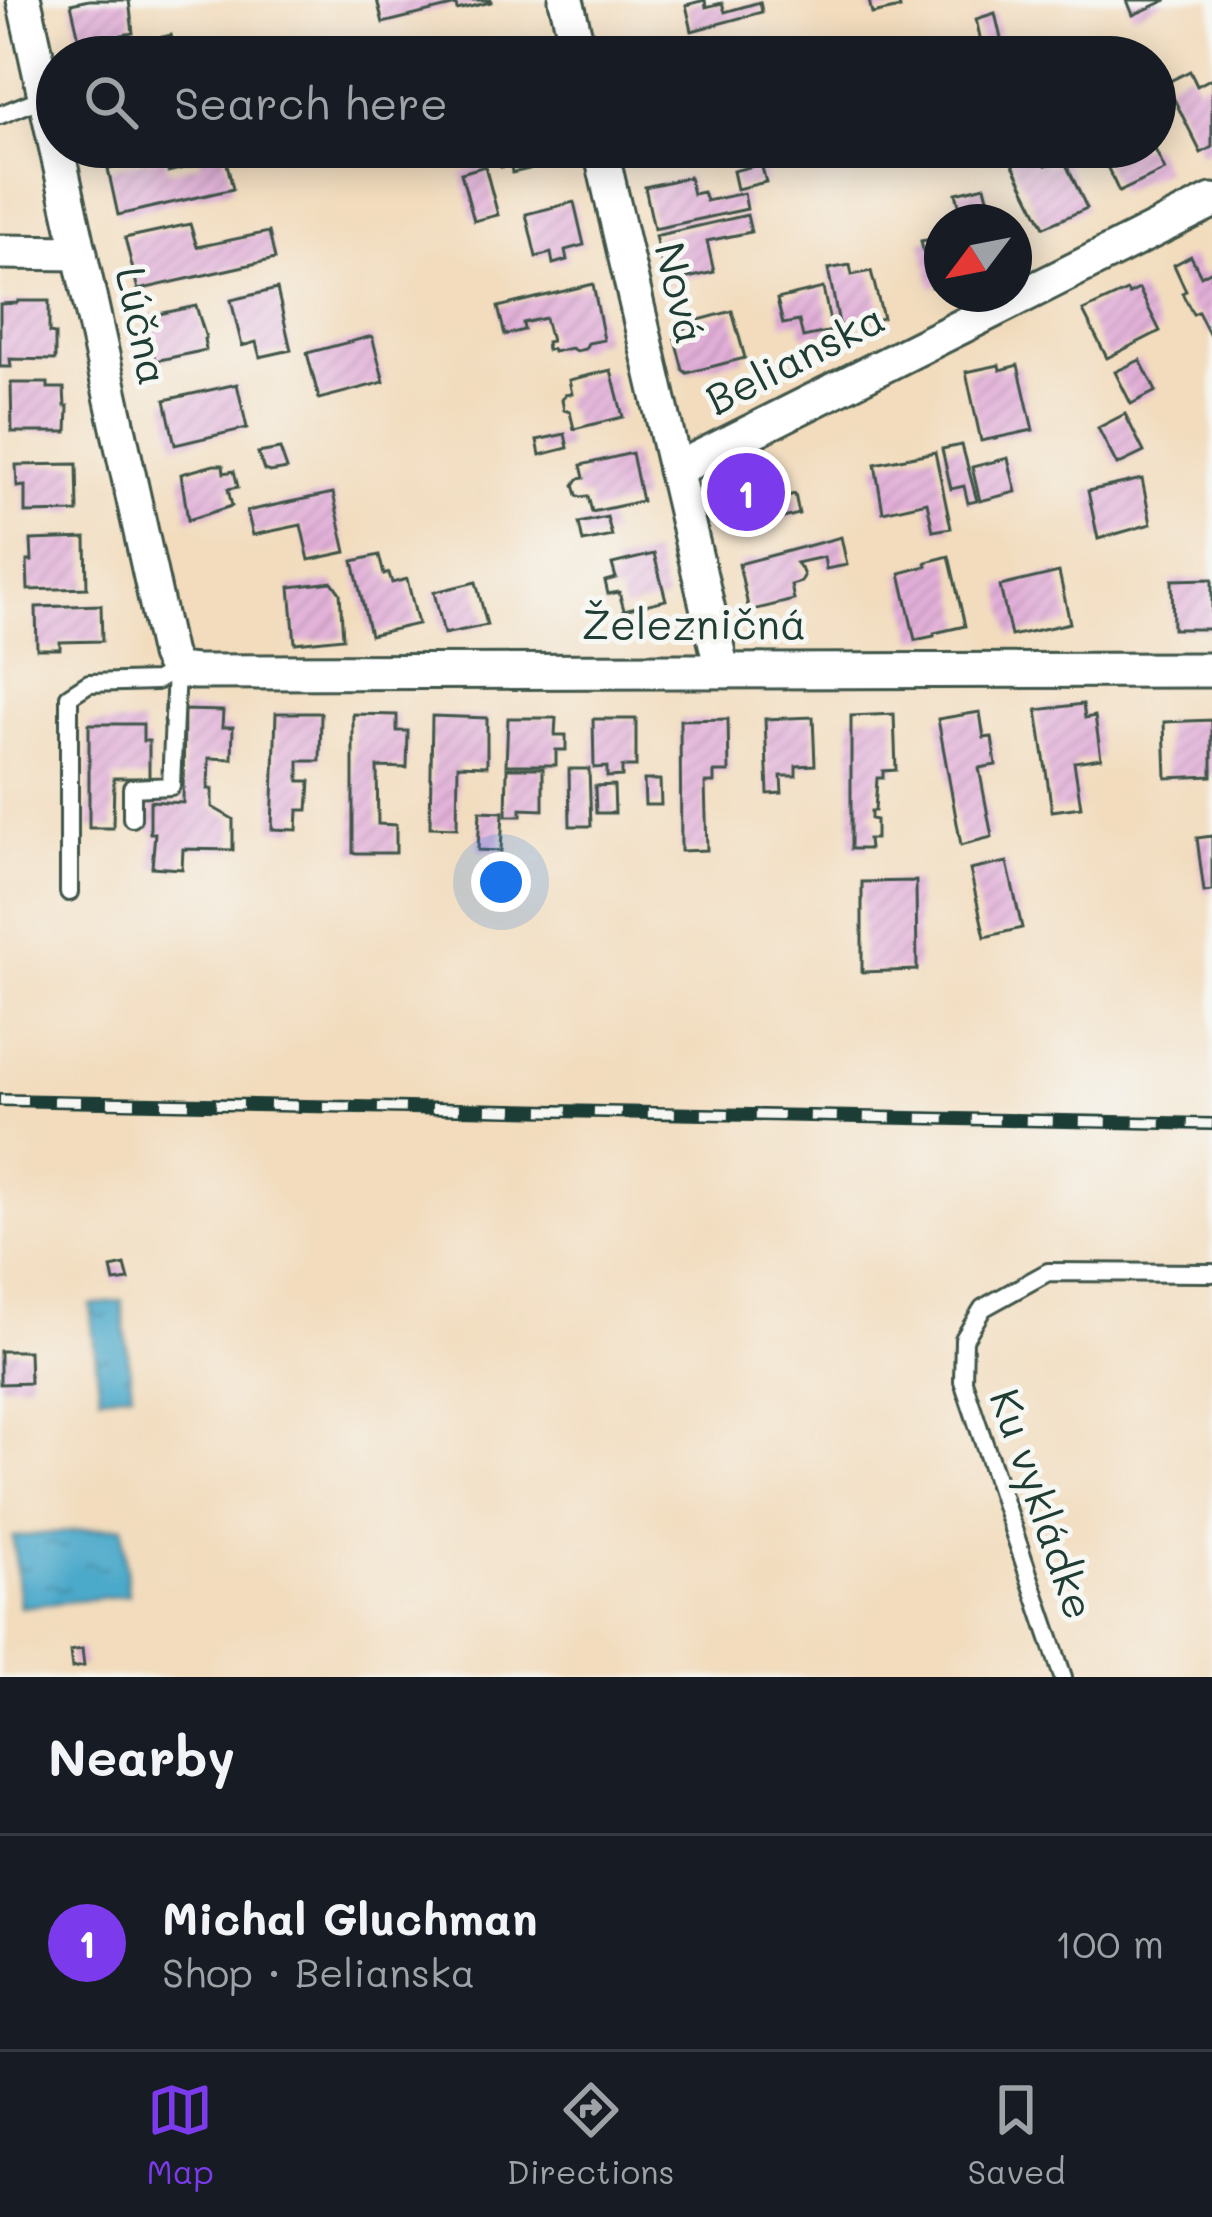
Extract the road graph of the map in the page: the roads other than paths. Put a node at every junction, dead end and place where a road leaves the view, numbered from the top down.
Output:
1 (24, 0) edge
2 (566, 0) edge
3 (575, 36) edge
4 (36, 55) edge
5 (36, 101) edge
6 (0, 115) edge
7 (61, 168) edge
8 (606, 168) edge
9 (1212, 200) edge
10 (0, 252) edge
11 (80, 253) junction
12 (675, 470) junction
13 (176, 670) junction
14 (722, 670) junction
15 (1212, 670) edge
16 (132, 818) dead end
17 (69, 892) dead end
18 (1212, 1273) edge
19 (1063, 1677) edge

1 - 4 street, Lúčna
2 - 3 street
5 - 6 lane
7 - 11 street, Lúčna
8 - 12 street, Nová
9 - 12 street, Belianska
10 - 11 street
11 - 13 street, Lúčna
12 - 14 street, Nová
13 - 14 street, Železničná
13 - 16 lane
13 - 17 lane
14 - 15 street, Železničná
18 - 19 lane, Ku vykládke

